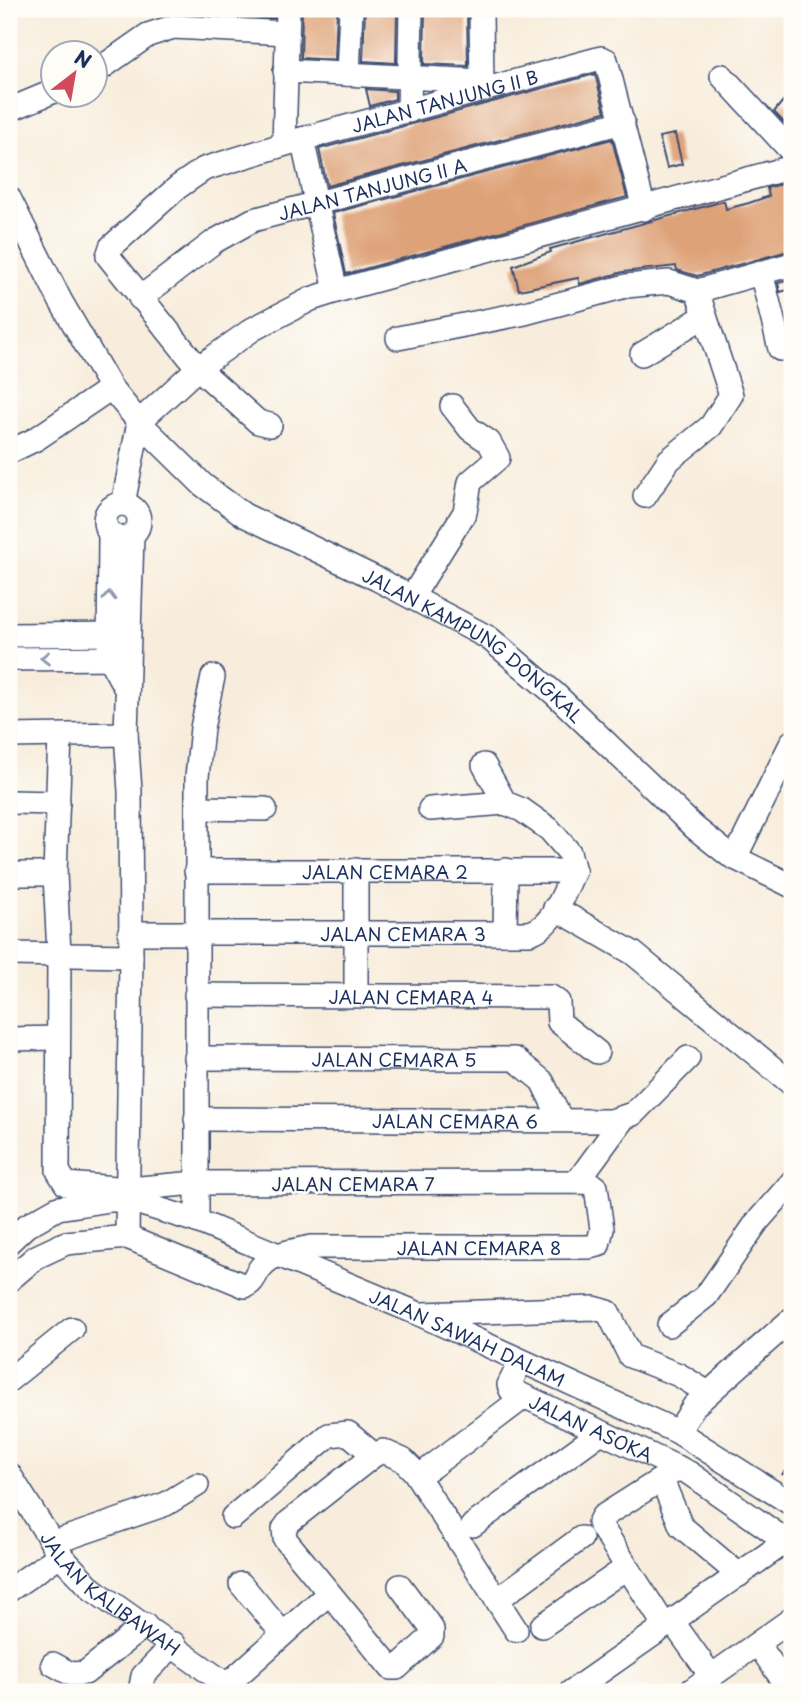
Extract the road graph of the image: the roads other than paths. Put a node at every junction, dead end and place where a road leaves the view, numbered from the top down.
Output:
1 (288, 9) edge
2 (351, 9) edge
3 (411, 9) edge
4 (481, 9) edge
5 (287, 33) junction
6 (108, 63) edge
7 (285, 71) junction
8 (348, 74) junction
9 (408, 76) junction
10 (722, 76) dead end
11 (482, 86) junction
12 (38, 98) edge
13 (9, 110) edge
14 (409, 111) junction
15 (623, 122) junction
16 (293, 142) junction
17 (792, 152) edge
18 (792, 167) edge
19 (316, 202) junction
20 (644, 208) junction
21 (12, 212) edge
22 (792, 264) edge
23 (761, 272) junction
24 (336, 291) junction
25 (696, 291) junction
26 (140, 298) junction
27 (703, 317) junction
28 (398, 338) dead end
29 (780, 349) dead end
30 (642, 354) dead end
31 (198, 368) junction
32 (111, 388) junction
33 (452, 406) dead end
34 (139, 422) junction
35 (271, 425) dead end
36 (9, 452) edge
37 (645, 496) dead end
38 (412, 597) junction
39 (120, 634) junction
40 (9, 635) edge
41 (119, 658) junction
42 (9, 659) edge
43 (213, 677) dead end
44 (126, 734) junction
45 (9, 736) edge
46 (60, 736) junction
47 (792, 742) edge
48 (484, 765) dead end
49 (9, 802) edge
50 (58, 803) junction
51 (505, 803) junction
52 (197, 808) junction
53 (430, 809) dead end
54 (265, 810) dead end
55 (735, 858) junction
56 (356, 870) junction
57 (506, 870) junction
58 (196, 871) junction
59 (574, 871) junction
60 (9, 874) edge
61 (55, 874) junction
62 (792, 886) edge
63 (555, 908) junction
64 (198, 932) junction
65 (356, 933) junction
66 (505, 933) junction
67 (124, 948) junction
68 (9, 954) edge
69 (59, 954) junction
70 (196, 995) junction
71 (356, 995) junction
72 (57, 1038) junction
73 (9, 1039) edge
74 (597, 1052) dead end
75 (196, 1058) junction
76 (688, 1058) dead end
77 (792, 1084) edge
78 (196, 1119) junction
79 (624, 1119) junction
80 (561, 1120) junction
81 (577, 1182) junction
82 (792, 1182) edge
83 (196, 1183) junction
84 (129, 1212) junction
85 (198, 1221) junction
86 (9, 1242) edge
87 (263, 1268) junction
88 (9, 1280) edge
89 (419, 1314) junction
90 (792, 1319) edge
91 (669, 1325) dead end
92 (72, 1329) dead end
93 (518, 1377) junction
94 (9, 1380) edge
95 (708, 1393) junction
96 (601, 1432) junction
97 (678, 1432) junction
98 (374, 1455) junction
99 (430, 1468) dead end
100 (9, 1474) edge
101 (671, 1474) junction
102 (197, 1485) dead end
103 (792, 1504) edge
104 (233, 1517) dead end
105 (472, 1525) dead end
106 (581, 1538) dead end
107 (790, 1542) edge
108 (56, 1549) junction
109 (626, 1568) junction
110 (739, 1575) junction
111 (241, 1584) dead end
112 (400, 1586) dead end
113 (9, 1590) edge
114 (329, 1593) junction
115 (498, 1599) junction
116 (792, 1619) edge
117 (669, 1623) junction
118 (145, 1625) junction
119 (542, 1626) dead end
120 (516, 1630) dead end
121 (283, 1634) junction
122 (174, 1644) junction
123 (758, 1644) junction
124 (53, 1664) dead end
125 (712, 1676) junction
126 (232, 1688) edge
127 (140, 1692) edge
128 (570, 1692) edge
129 (689, 1692) edge
130 (792, 1692) edge

1 - 5 street
2 - 8 street
3 - 9 street
4 - 11 street
5 - 6 street
5 - 7 street
7 - 8 street
7 - 16 street
8 - 9 street
9 - 11 street
9 - 14 street
10 - 17 street
11 - 14 street, JALAN TANJUNG II B
11 - 15 street, JALAN TANJUNG II B
12 - 13 street
14 - 16 street, JALAN TANJUNG II B
15 - 19 street, JALAN TANJUNG II A
15 - 20 street
16 - 19 street
16 - 26 street, JALAN TANJUNG II B
18 - 20 street
19 - 24 street
19 - 26 street, JALAN TANJUNG II A
20 - 24 street
21 - 32 street, JALAN KAMPUNG DONGKAL
22 - 23 street
23 - 25 street
23 - 29 street
24 - 31 street
25 - 27 street
25 - 28 street
26 - 31 street, JALAN TANJUNG II B
27 - 30 street
27 - 37 street
31 - 34 street
31 - 35 street, JALAN TANJUNG II B
32 - 34 street, JALAN KAMPUNG DONGKAL
32 - 36 street
33 - 38 street
34 - 38 street, JALAN KAMPUNG DONGKAL
34 - 39 street
38 - 55 street, JALAN KAMPUNG DONGKAL
39 - 40 street
39 - 41 street
41 -> 42 street
41 - 44 street
43 - 52 street
44 - 46 street
44 - 67 street
45 - 46 street
46 - 50 street
47 - 55 street
48 - 51 street
49 - 50 street
50 - 61 street
51 - 53 street
51 - 59 street
52 - 54 street
52 - 58 street
55 - 62 street, JALAN KAMPUNG DONGKAL
56 - 57 street, JALAN CEMARA 2
56 - 58 street, JALAN CEMARA 2
56 - 65 street
57 - 59 street, JALAN CEMARA 2
57 - 66 street
58 - 64 street
59 - 63 street, JALAN CEMARA 3
60 - 61 street
61 - 69 street
63 - 66 street, JALAN CEMARA 3
63 - 77 street
64 - 65 street, JALAN CEMARA 3
64 - 67 street, JALAN CEMARA 3
64 - 70 street
65 - 66 street, JALAN CEMARA 3
65 - 71 street
67 - 69 street, JALAN CEMARA 3
67 - 84 street
68 - 69 street, JALAN CEMARA 3
69 - 72 street
70 - 71 street, JALAN CEMARA 4
70 - 75 street
71 - 74 street, JALAN CEMARA 4
72 - 73 street
72 - 84 street
75 - 78 street
75 - 80 street, JALAN CEMARA 5
76 - 79 street
78 - 80 street, JALAN CEMARA 6
78 - 83 street
79 - 80 street, JALAN CEMARA 6
79 - 81 street
81 - 83 street, JALAN CEMARA 7
81 - 87 street, JALAN CEMARA 8
82 - 91 street
83 - 84 street, JALAN CEMARA 7
83 - 85 street
84 - 85 street, JALAN SAWAH DALAM
84 - 86 street
84 - 87 street
84 - 88 street
85 - 87 street, JALAN SAWAH DALAM
87 - 89 street, JALAN SAWAH DALAM
89 - 93 street, JALAN SAWAH DALAM
89 - 95 street
90 - 95 street
92 - 94 street
93 - 96 street, JALAN ASOKA
93 - 97 street, JALAN SAWAH DALAM
93 - 99 street
95 - 97 street
96 - 101 street, JALAN ASOKA
96 - 105 street
97 - 103 street, JALAN SAWAH DALAM
98 - 104 street
98 - 114 street
98 - 115 street
100 - 108 street, JALAN KALIBAWAH
101 - 107 street, JALAN ASOKA
101 - 109 street, JALAN ASOKA
101 - 110 street
102 - 108 street
106 - 115 street
107 - 110 street
108 - 113 street
108 - 118 street, JALAN KALIBAWAH
109 - 117 street
109 - 119 street
110 - 117 street
111 - 121 street
112 - 114 street
114 - 121 street
115 - 120 street
116 - 123 street
117 - 125 street
117 - 128 street
118 - 122 street, JALAN KALIBAWAH
118 - 124 street
121 - 126 street
122 - 126 street, JALAN KALIBAWAH
122 - 127 street
123 - 125 street
123 - 130 street
125 - 129 street

